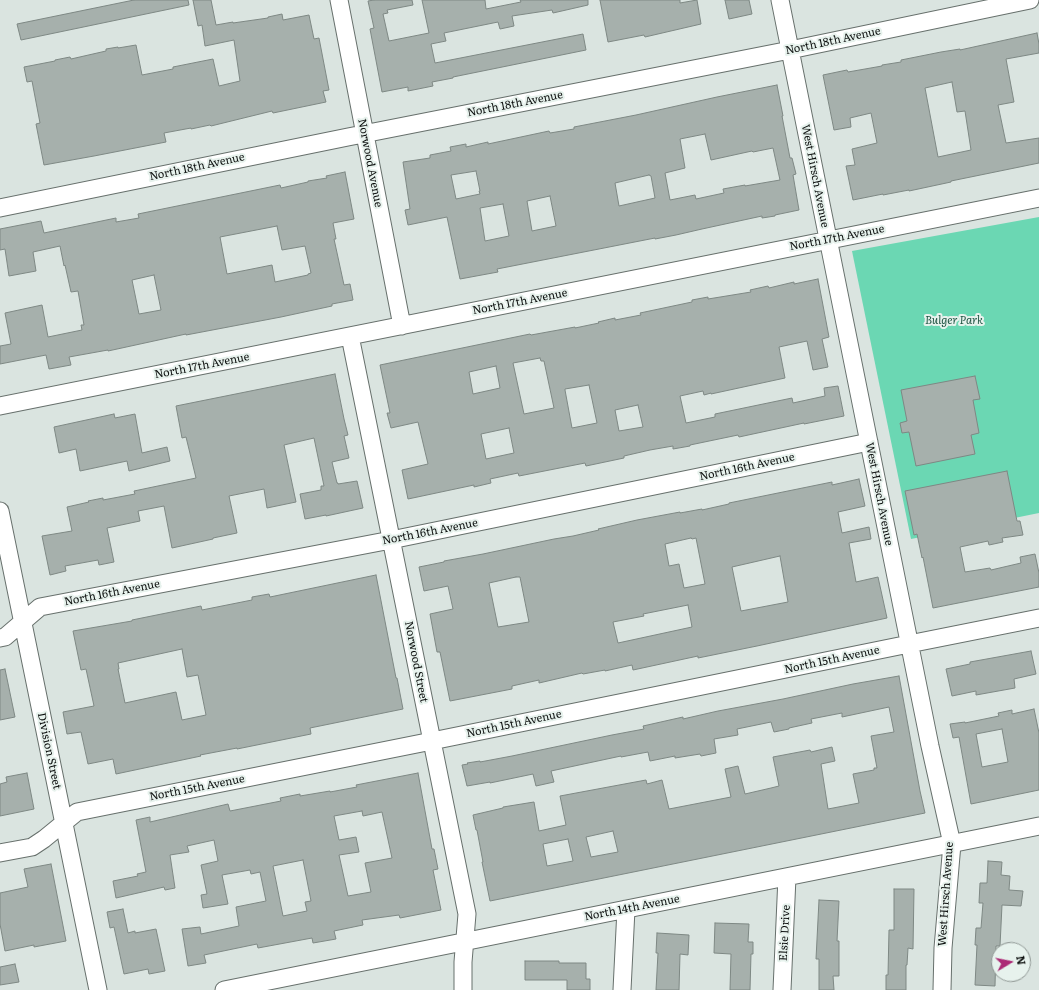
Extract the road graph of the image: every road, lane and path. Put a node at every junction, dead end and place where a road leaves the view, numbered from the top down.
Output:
1 (339, 0) edge
2 (780, 0) edge
3 (1030, 0) edge
4 (790, 50) junction
5 (364, 134) junction
6 (1039, 198) edge
7 (0, 208) edge
8 (828, 240) junction
9 (402, 326) junction
10 (350, 336) junction
11 (0, 406) edge
12 (869, 442) junction
13 (0, 511) edge
14 (391, 540) junction
15 (1039, 618) edge
16 (22, 621) junction
17 (0, 638) edge
18 (909, 644) junction
19 (432, 741) junction
20 (64, 823) junction
21 (1039, 826) edge
22 (952, 844) junction
23 (0, 853) edge
24 (787, 876) junction
25 (626, 909) junction
26 (465, 941) junction
27 (300, 982) edge
28 (98, 990) edge
29 (224, 990) edge
30 (463, 990) edge
31 (622, 990) edge
32 (782, 990) edge
33 (942, 990) edge

1 - 5 street, Norwood Avenue
2 - 4 street, West Hirsch Avenue
3 - 4 street, North 18th Avenue
4 - 5 street, North 18th Avenue
4 - 8 street, West Hirsch Avenue
5 - 7 street, North 18th Avenue
5 - 9 street, Norwood Avenue
6 - 8 street, North 17th Avenue
8 - 9 street, North 17th Avenue
8 - 12 street, West Hirsch Avenue
9 - 10 street, North 17th Avenue
10 - 11 street, North 17th Avenue
10 - 14 street, Norwood Street
12 - 14 street, North 16th Avenue
12 - 18 street, West Hirsch Avenue
13 - 16 street, Division Street
14 - 16 street, North 16th Avenue
14 - 19 street, Norwood Street
15 - 18 street, North 15th Avenue
16 - 17 street, North 16th Avenue
16 - 20 street, Division Street
18 - 19 street, North 15th Avenue
18 - 22 street, West Hirsch Avenue
19 - 20 street, North 15th Avenue
19 - 26 street, Norwood Street
20 - 23 street, North 15th Avenue
20 - 28 street, Division Street
21 - 22 street, North 14th Avenue
22 - 24 street, North 14th Avenue
22 - 33 street, West Hirsch Avenue
24 - 25 street, North 14th Avenue
24 - 32 street, Elsie Drive
25 - 26 street, North 14th Avenue
25 - 31 street
26 - 27 street, North 14th Avenue
26 - 30 street, Norwood Street
27 - 29 street, North 14th Avenue

